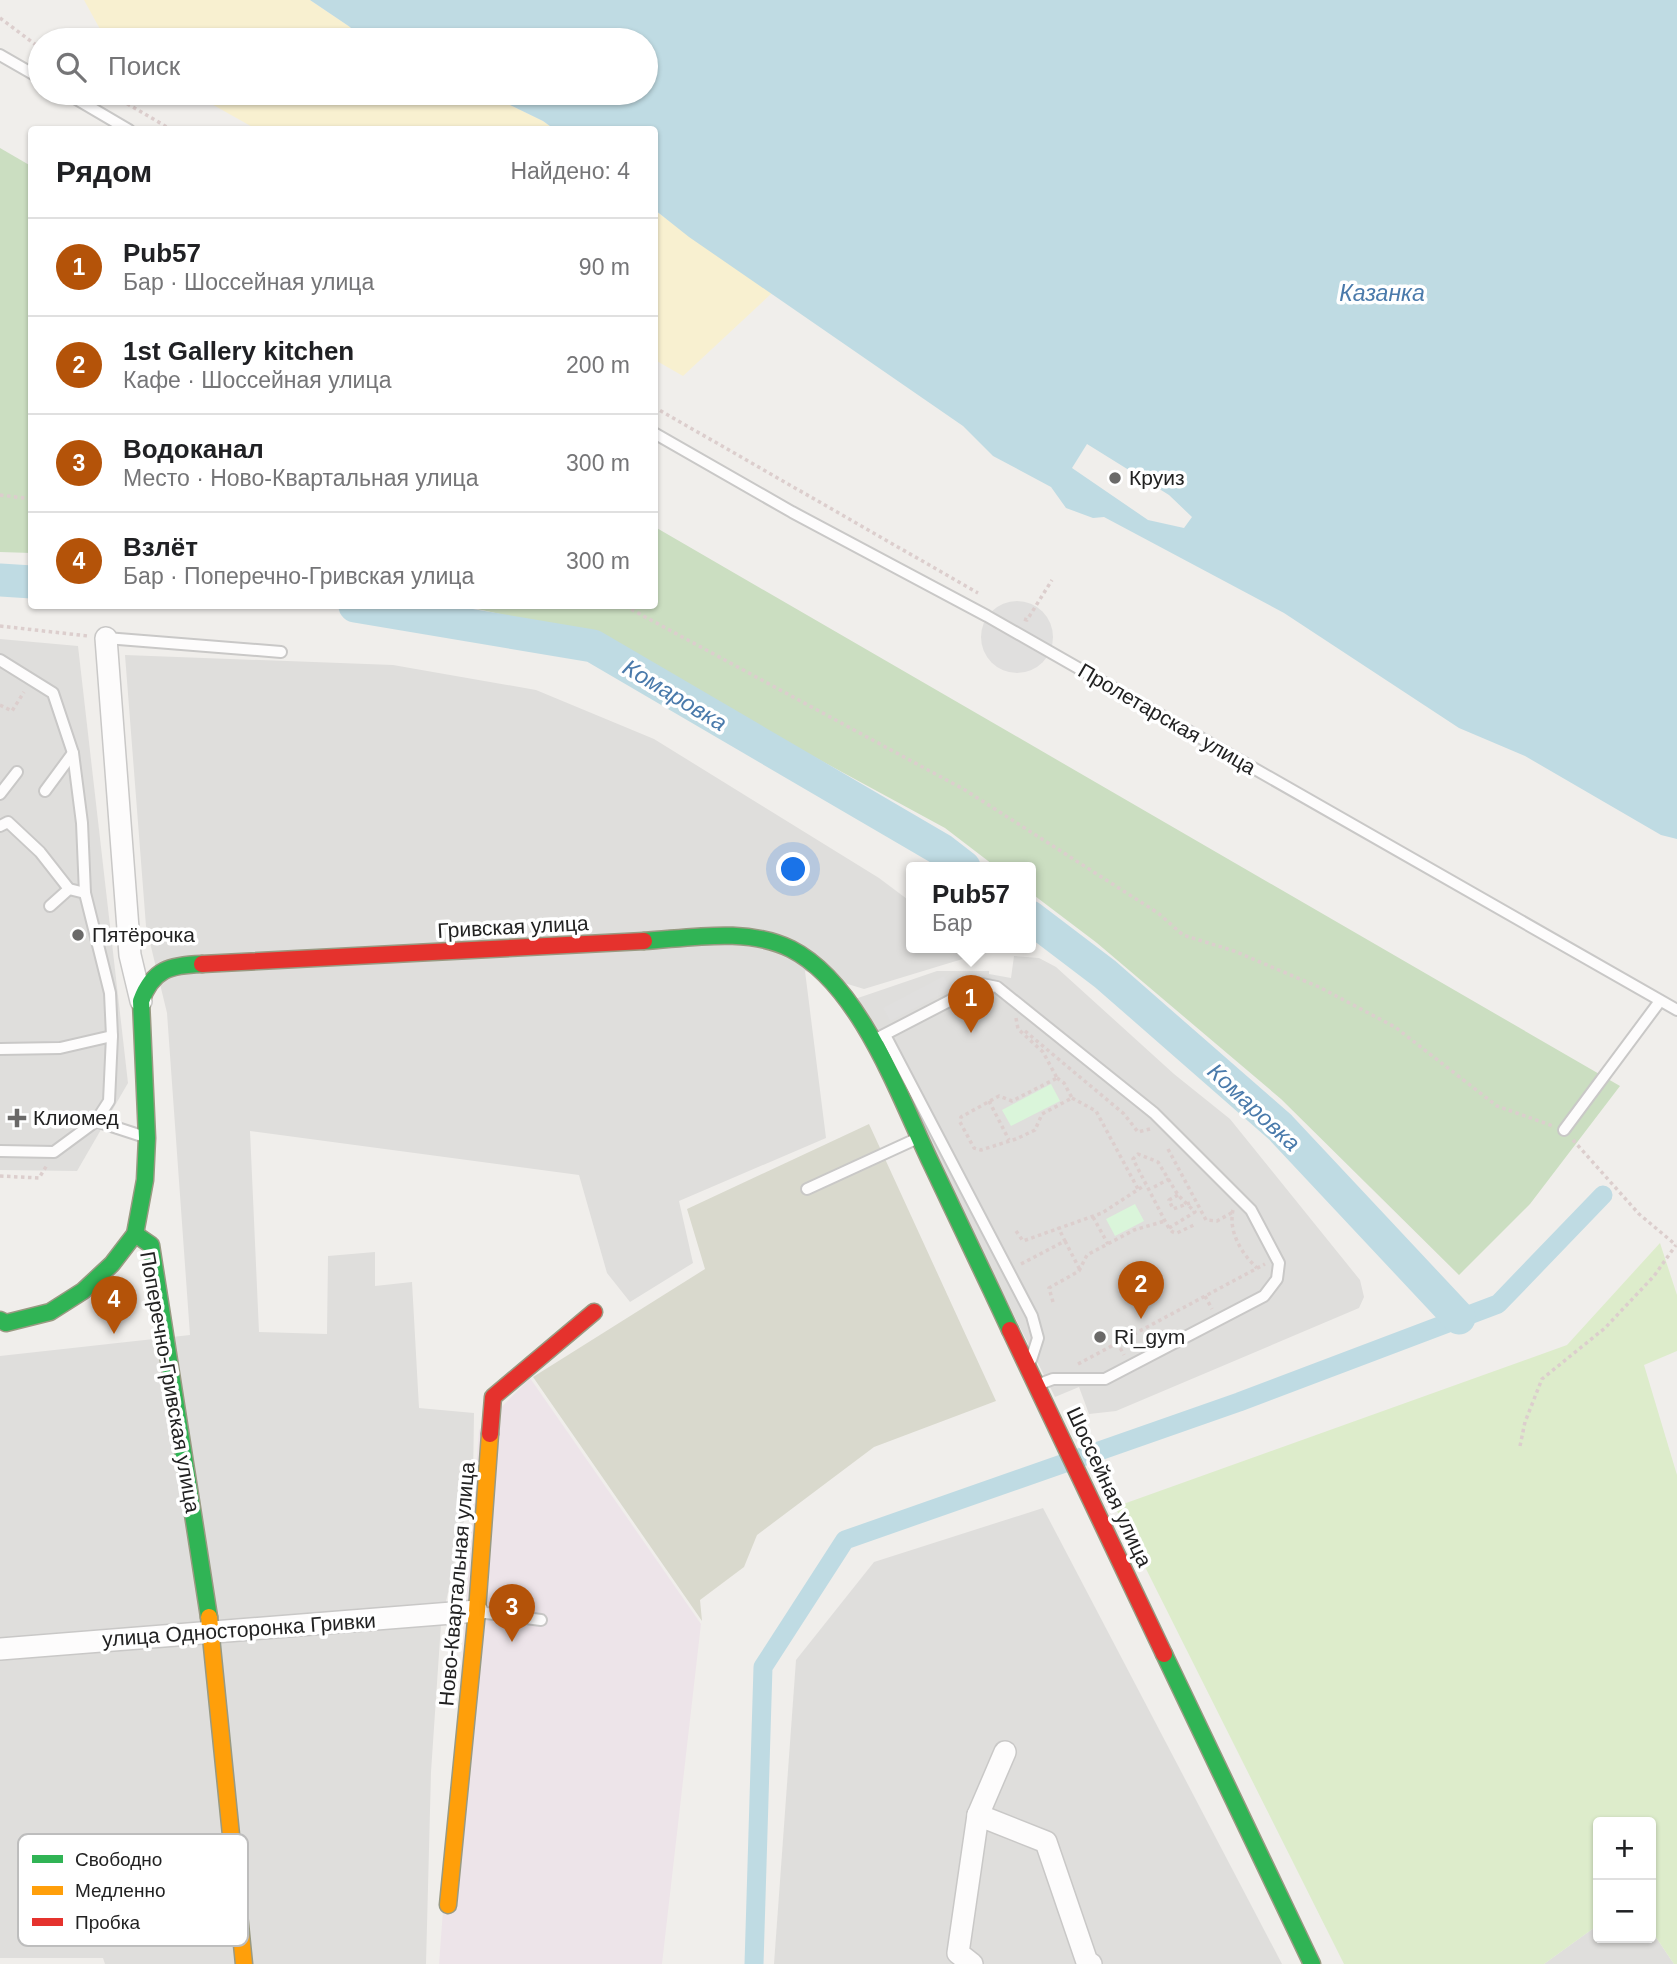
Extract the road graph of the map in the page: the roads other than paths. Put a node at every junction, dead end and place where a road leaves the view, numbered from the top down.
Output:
1 (0, 55) edge
2 (28, 71) edge
3 (86, 105) edge
4 (122, 126) edge
5 (658, 435) edge
6 (106, 638) joint
7 (281, 652) dead end
8 (0, 660) edge
9 (73, 753) junction
10 (17, 772) dead end
11 (45, 791) dead end
12 (0, 794) edge
13 (0, 824) edge
14 (69, 890) junction
15 (85, 893) junction
16 (50, 906) dead end
17 (141, 1001) junction
18 (1660, 1001) junction
19 (1677, 1010) edge
20 (873, 1035) junction
21 (112, 1036) junction
22 (0, 1049) edge
23 (96, 1121) junction
24 (1564, 1130) road end
25 (147, 1138) junction
26 (919, 1138) junction
27 (0, 1151) edge
28 (807, 1189) dead end
29 (135, 1234) junction
30 (594, 1312) dead end
31 (0, 1320) edge
32 (1028, 1366) junction
33 (1037, 1385) junction
34 (477, 1611) junction
35 (541, 1620) dead end
36 (211, 1632) junction
37 (0, 1649) edge
38 (1004, 1752) dead end
39 (978, 1815) junction
40 (231, 1834) edge
41 (448, 1905) dead end
42 (242, 1946) edge
43 (1083, 1963) edge
44 (244, 1964) edge
45 (972, 1964) edge
46 (1312, 1964) edge

1 - 2 lane
3 - 4 lane
5 - 18 lane, Пролетарская улица
6 - 7 lane
6 - 17 street, Поперечно-Гривская улица
8 - 9 lane
9 - 11 lane
9 - 15 lane
10 - 12 lane
13 - 14 lane
14 - 15 lane
14 - 16 lane
15 - 21 lane
17 - 20 street, Гривская улица
17 - 25 street, Поперечно-Гривская улица
18 - 19 lane, Пролетарская улица
18 - 24 lane
20 - 26 street, Шоссейная улица
20 - 32 lane
20 - 33 lane
21 - 22 lane
21 - 23 lane
23 - 25 lane
23 - 27 lane
25 - 29 street, Поперечно-Гривская улица
26 - 28 lane
26 - 32 street, Шоссейная улица
29 - 31 street
29 - 36 street, Поперечно-Гривская улица
30 - 34 street, Ново-Квартальная улица
32 - 33 street, Шоссейная улица
33 - 46 street, Шоссейная улица
34 - 35 lane
34 - 36 street, улица Односторонка Гривки
34 - 41 street, Ново-Квартальная улица
36 - 37 street, улица Односторонка Гривки
36 - 40 street, Поперечно-Гривская улица
38 - 39 street
39 - 43 street
39 - 45 street
42 - 44 street, Поперечно-Гривская улица

